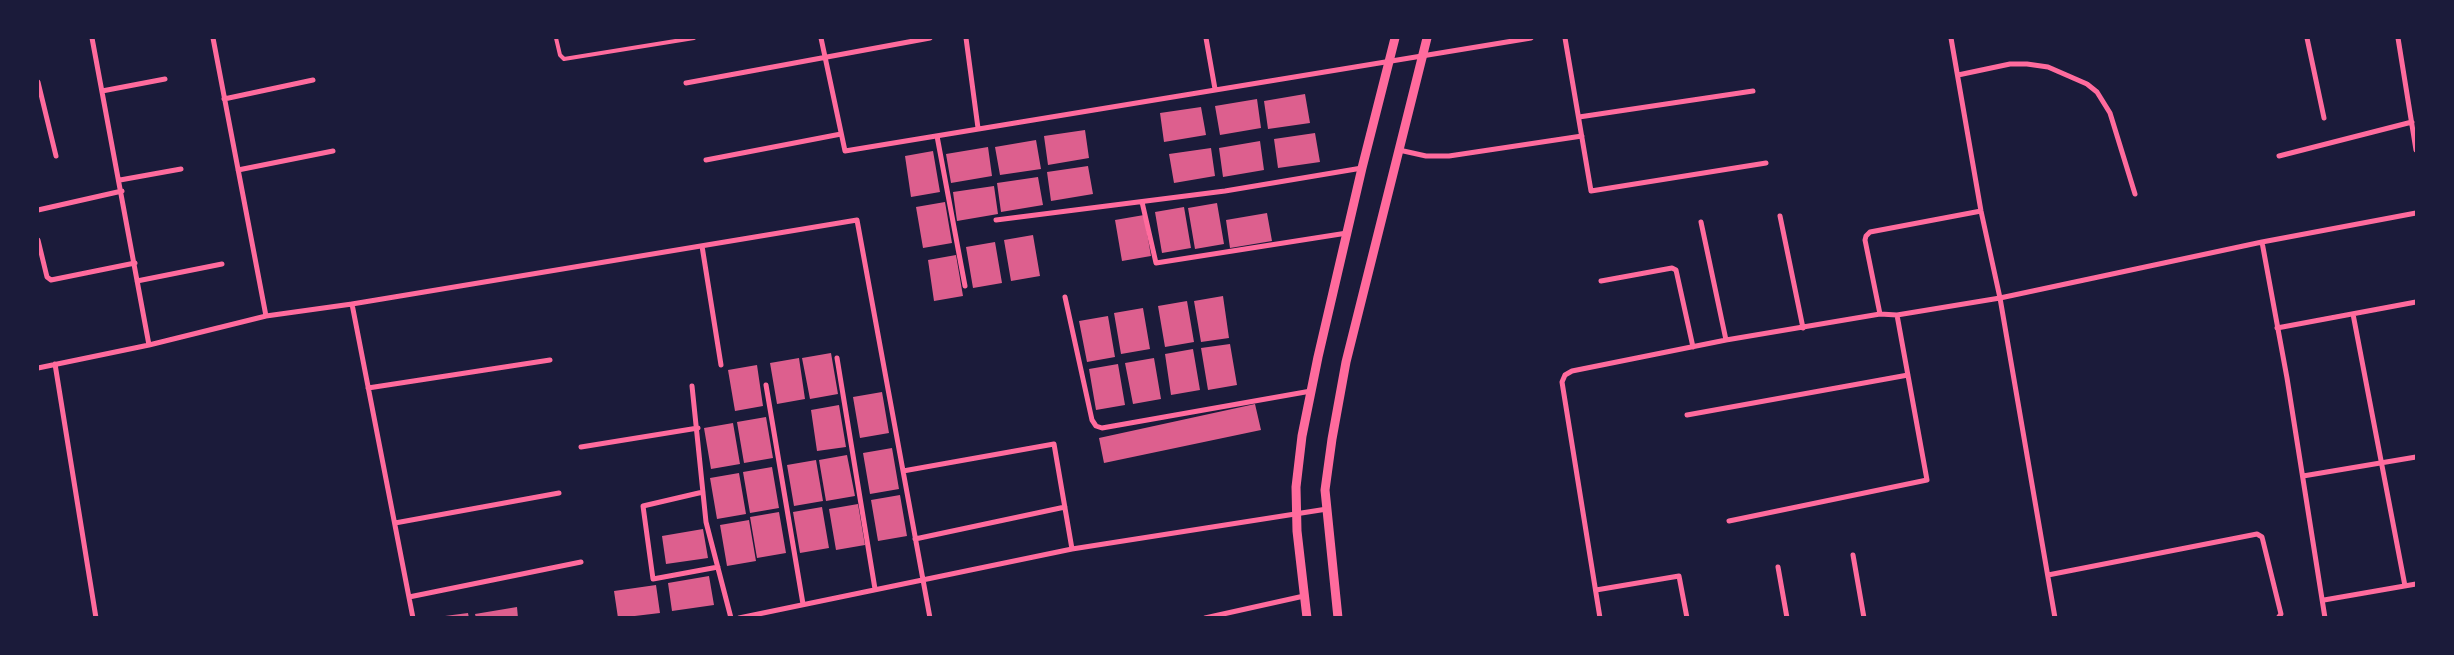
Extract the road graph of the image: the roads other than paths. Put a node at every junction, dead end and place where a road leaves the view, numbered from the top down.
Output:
1 (92, 38) edge
2 (213, 38) edge
3 (556, 38) edge
4 (683, 38) edge
5 (694, 38) edge
6 (821, 38) edge
7 (930, 38) edge
8 (966, 38) edge
9 (1206, 38) edge
10 (1395, 38) edge
11 (1427, 38) edge
12 (1530, 38) edge
13 (1565, 38) edge
14 (1952, 38) edge
15 (2307, 38) edge
16 (2398, 38) edge
17 (824, 56) junction
18 (1422, 56) junction
19 (1390, 60) junction
20 (1958, 75) junction
21 (165, 79) dead end
22 (314, 80) dead end
23 (38, 82) edge
24 (686, 83) dead end
25 (1216, 89) junction
26 (102, 91) junction
27 (1753, 91) dead end
28 (224, 99) junction
29 (1579, 117) junction
30 (2324, 118) dead end
31 (2412, 122) junction
32 (978, 128) junction
33 (841, 134) junction
34 (937, 136) junction
35 (1582, 136) junction
36 (2416, 146) edge
37 (1399, 150) junction
38 (332, 151) dead end
39 (56, 156) dead end
40 (2279, 156) dead end
41 (706, 160) dead end
42 (1766, 163) dead end
43 (1362, 168) junction
44 (181, 169) dead end
45 (238, 170) junction
46 (120, 180) junction
47 (122, 192) junction
48 (2135, 194) dead end
49 (1142, 202) junction
50 (38, 210) edge
51 (1981, 211) junction
52 (2416, 213) edge
53 (1780, 216) dead end
54 (996, 220) dead end
55 (1701, 222) dead end
56 (1347, 233) junction
57 (38, 240) edge
58 (2262, 242) junction
59 (702, 246) junction
60 (135, 263) junction
61 (222, 264) dead end
62 (138, 281) junction
63 (1602, 281) dead end
64 (965, 286) dead end
65 (1066, 297) dead end
66 (2000, 298) junction
67 (2416, 302) edge
68 (352, 304) junction
69 (1880, 314) junction
70 (2354, 314) junction
71 (1897, 315) junction
72 (266, 316) junction
73 (1803, 328) junction
74 (2278, 328) junction
75 (1726, 340) junction
76 (149, 345) junction
77 (1693, 347) junction
78 (837, 358) dead end
79 (550, 360) dead end
80 (55, 364) junction
81 (721, 365) dead end
82 (38, 368) edge
83 (1908, 374) junction
84 (766, 385) dead end
85 (692, 386) dead end
86 (368, 388) junction
87 (1312, 391) junction
88 (1687, 415) dead end
89 (698, 428) junction
90 (581, 447) dead end
91 (2416, 457) edge
92 (2382, 463) junction
93 (903, 471) junction
94 (2303, 476) junction
95 (704, 492) junction
96 (559, 493) dead end
97 (1064, 507) junction
98 (1327, 510) junction
99 (1297, 515) junction
100 (1729, 521) dead end
101 (395, 524) junction
102 (915, 539) junction
103 (1072, 549) junction
104 (1853, 555) dead end
105 (581, 562) dead end
106 (718, 567) junction
107 (1778, 567) dead end
108 (2048, 575) junction
109 (922, 579) junction
110 (2416, 584) edge
111 (2405, 586) junction
112 (875, 589) junction
113 (1596, 590) junction
114 (409, 596) junction
115 (1304, 596) junction
116 (2324, 600) junction
117 (803, 604) junction
118 (96, 618) edge
119 (413, 618) edge
120 (731, 618) edge
121 (740, 618) edge
122 (930, 618) edge
123 (1205, 618) edge
124 (1307, 618) edge
125 (1338, 618) edge
126 (1600, 618) edge
127 (1687, 618) edge
128 (1787, 618) edge
129 (1864, 618) edge
130 (2055, 618) edge
131 (2278, 618) edge
132 (2325, 618) edge

1 - 26 street
2 - 28 street
3 - 4 lane
4 - 5 lane
6 - 17 street
7 - 17 street
8 - 32 street
9 - 25 street
10 - 19 street
11 - 18 street
12 - 18 street
13 - 29 street
14 - 20 street
15 - 30 street
16 - 31 street
17 - 24 street
17 - 33 street
18 - 19 street
18 - 37 street
19 - 25 street
19 - 43 street
20 - 48 street
20 - 51 street
21 - 26 street
22 - 28 street
23 - 39 street
25 - 32 street
26 - 46 street
27 - 29 street
28 - 45 street
29 - 35 street
31 - 36 street
31 - 40 street
32 - 34 street
33 - 34 street
33 - 41 street
34 - 64 street
35 - 37 street
35 - 42 street
37 - 98 street
38 - 45 street
43 - 49 street
43 - 56 street
44 - 46 street
45 - 72 street
46 - 47 street
47 - 50 street
47 - 60 street
49 - 54 street
49 - 56 street
51 - 66 street
51 - 69 street
52 - 58 street
53 - 73 street
55 - 75 street
56 - 87 street
57 - 60 street
58 - 66 street
58 - 74 street
59 - 68 street
59 - 81 street
59 - 93 street
60 - 62 street
61 - 62 street
62 - 76 street
63 - 77 street
65 - 87 street
66 - 71 street
66 - 108 street
67 - 70 street
68 - 72 street
68 - 86 street
69 - 71 street
69 - 73 street
70 - 74 street
70 - 92 street
71 - 83 street
72 - 76 street
73 - 75 street
74 - 94 street
75 - 77 street
76 - 80 street
77 - 113 street
78 - 112 street
79 - 86 street
80 - 82 street
80 - 118 street
83 - 88 street
83 - 100 street
84 - 117 street
85 - 89 street
86 - 101 street
87 - 99 street
89 - 90 street
89 - 95 street
91 - 92 street
92 - 94 street
92 - 111 street
93 - 97 street
93 - 102 street
94 - 116 street
95 - 106 street
95 - 106 street
96 - 101 street
97 - 102 street
97 - 103 street
98 - 99 street
98 - 125 street
99 - 103 street
99 - 115 street
101 - 114 street
102 - 109 street
103 - 109 street
104 - 129 street
105 - 114 street
106 - 120 street
107 - 128 street
108 - 130 street
108 - 131 street
109 - 112 street
109 - 122 street
110 - 111 street
111 - 116 street
112 - 117 street
113 - 126 street
113 - 127 street
114 - 119 street
115 - 123 street
115 - 124 street
116 - 132 street
117 - 121 street

